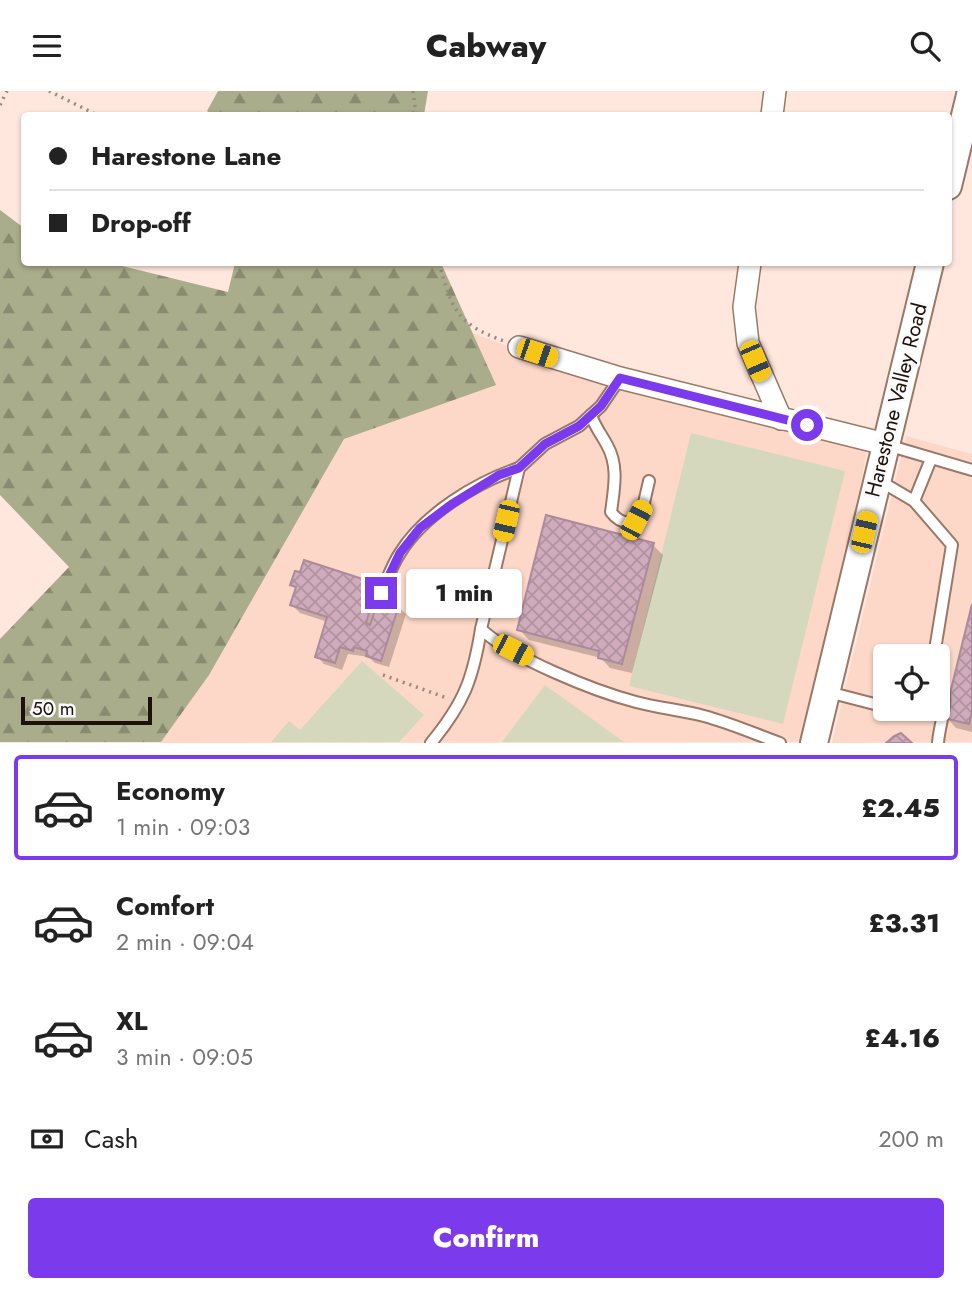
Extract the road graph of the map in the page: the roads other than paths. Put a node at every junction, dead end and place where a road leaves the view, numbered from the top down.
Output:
1 (775, 91) edge
2 (971, 91) edge
3 (772, 112) edge
4 (968, 119) edge
5 (952, 173) edge
6 (751, 266) edge
7 (929, 266) edge
8 (519, 347) road end
9 (620, 378) junction
10 (590, 415) junction
11 (781, 419) junction
12 (885, 444) junction
13 (931, 460) junction
14 (519, 468) junction
15 (972, 470) edge
16 (876, 479) junction
17 (649, 481) dead end
18 (915, 501) junction
19 (381, 593) dead end
20 (481, 629) junction
21 (936, 644) edge
22 (828, 692) junction
23 (873, 704) edge
24 (941, 721) edge
25 (431, 743) edge
26 (780, 743) edge
27 (814, 743) edge
28 (938, 743) edge

1 - 3 street
2 - 4 street
4 - 5 street
6 - 11 street
7 - 12 street, Harestone Valley Road
8 - 9 street
9 - 10 lane
9 - 11 street
10 - 14 lane
10 - 17 lane
11 - 12 street
12 - 13 lane
12 - 16 street, Harestone Valley Road
13 - 15 lane
13 - 18 lane
14 - 19 lane
14 - 20 lane
16 - 18 lane
16 - 22 street, Harestone Valley Road
18 - 21 lane
20 - 25 lane
20 - 26 lane
22 - 23 lane
22 - 27 street, Harestone Valley Road
24 - 28 lane

